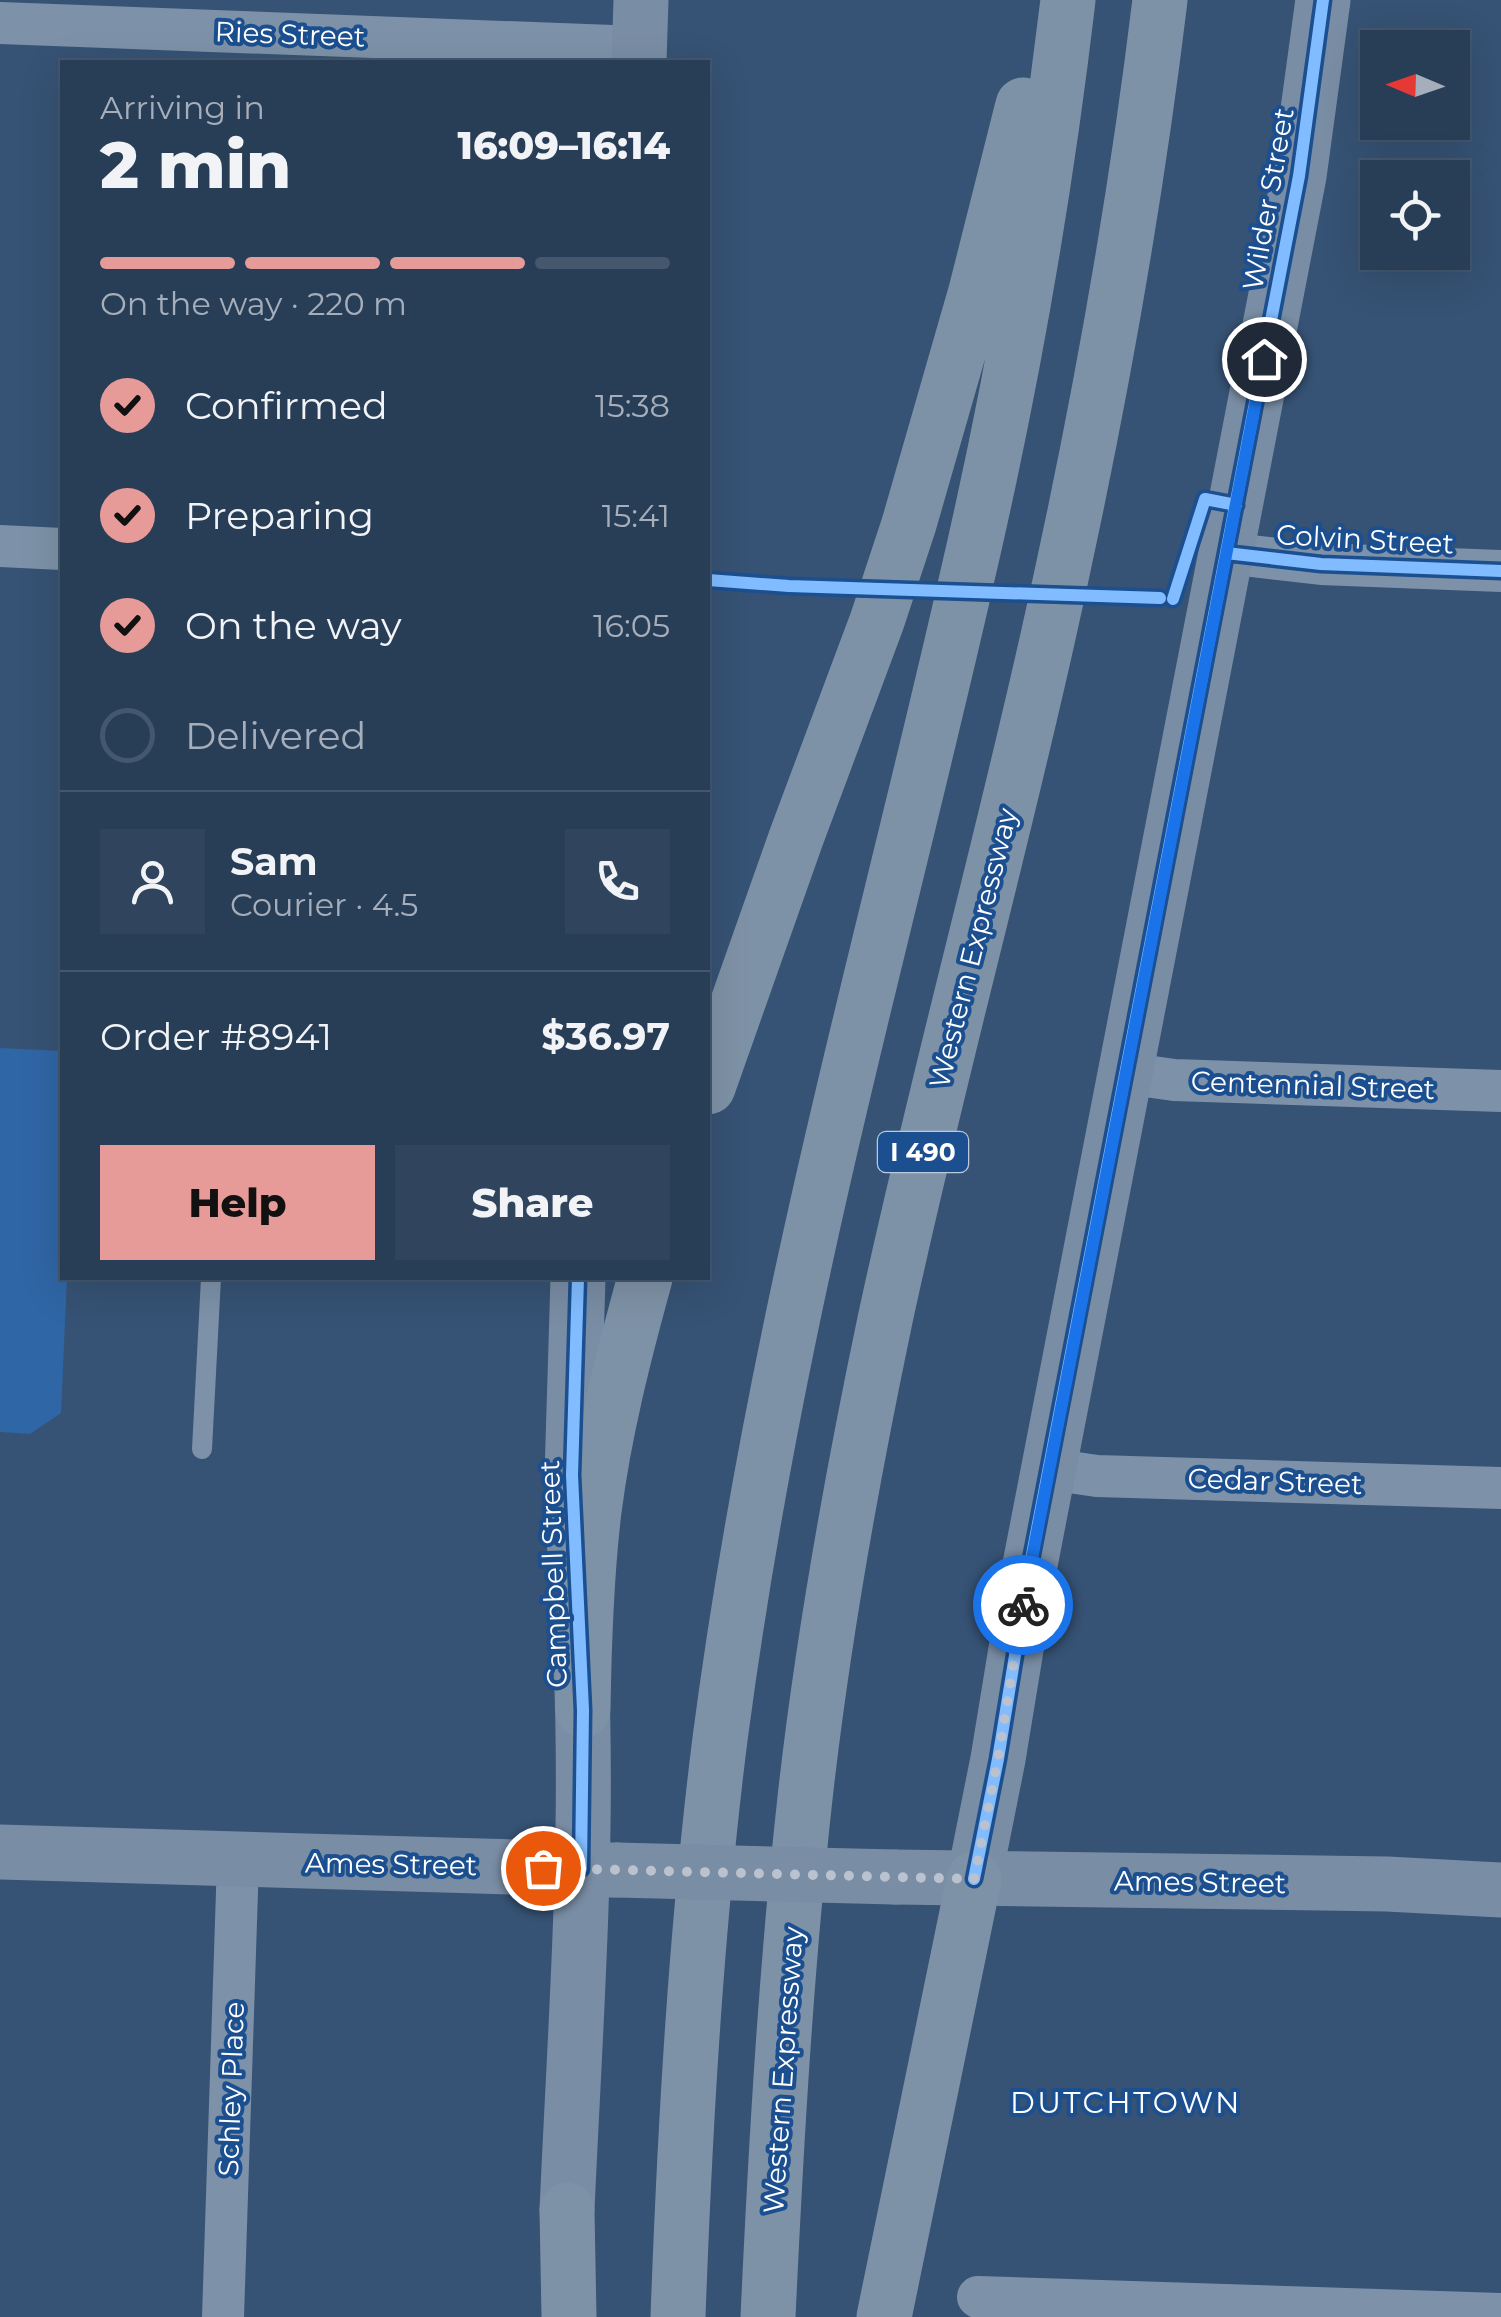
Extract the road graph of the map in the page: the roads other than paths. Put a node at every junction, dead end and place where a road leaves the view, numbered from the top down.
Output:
1 (1049, 0) edge
2 (1068, 0) edge
3 (1160, 0) edge
4 (1324, 0) edge
5 (0, 23) edge
6 (640, 37) edge
7 (0, 546) edge
8 (60, 548) edge
9 (1226, 553) junction
10 (1501, 572) edge
11 (1124, 1073) junction
12 (710, 1082) edge
13 (1501, 1091) edge
14 (211, 1280) edge
15 (578, 1280) edge
16 (644, 1280) edge
17 (202, 1449) dead end
18 (1049, 1469) junction
19 (1501, 1488) edge
20 (583, 1710) junction
21 (0, 1852) edge
22 (238, 1860) junction
23 (599, 1869) junction
24 (974, 1879) junction
25 (1501, 1890) edge
26 (567, 2210) joint
27 (978, 2297) dead end
28 (1227, 2311) edge
29 (1501, 2314) edge
30 (223, 2317) edge
31 (566, 2317) edge
32 (678, 2317) edge
33 (768, 2317) edge
34 (884, 2317) edge

1 - 12 highway
2 - 32 highway
3 - 33 highway, Western Expressway / I 490
4 - 9 street, Wilder Street
5 - 6 street, Ries Street
7 - 8 street
9 - 10 street, Colvin Street
9 - 11 street, Wilder Street
11 - 13 street, Centennial Street
11 - 18 street, Wilder Street
14 - 17 lane
15 - 20 street, Campbell Street
16 - 20 highway
18 - 19 street, Cedar Street
18 - 24 street, Wilder Street
20 - 23 street, Campbell Street
21 - 22 street, Ames Street
22 - 23 street, Ames Street
22 - 30 street, Schley Place
23 - 24 street, Ames Street, bridge
23 - 26 street, Campbell Street
24 - 25 street, Ames Street
24 - 34 highway
26 - 31 highway
27 - 28 street
28 - 29 street

